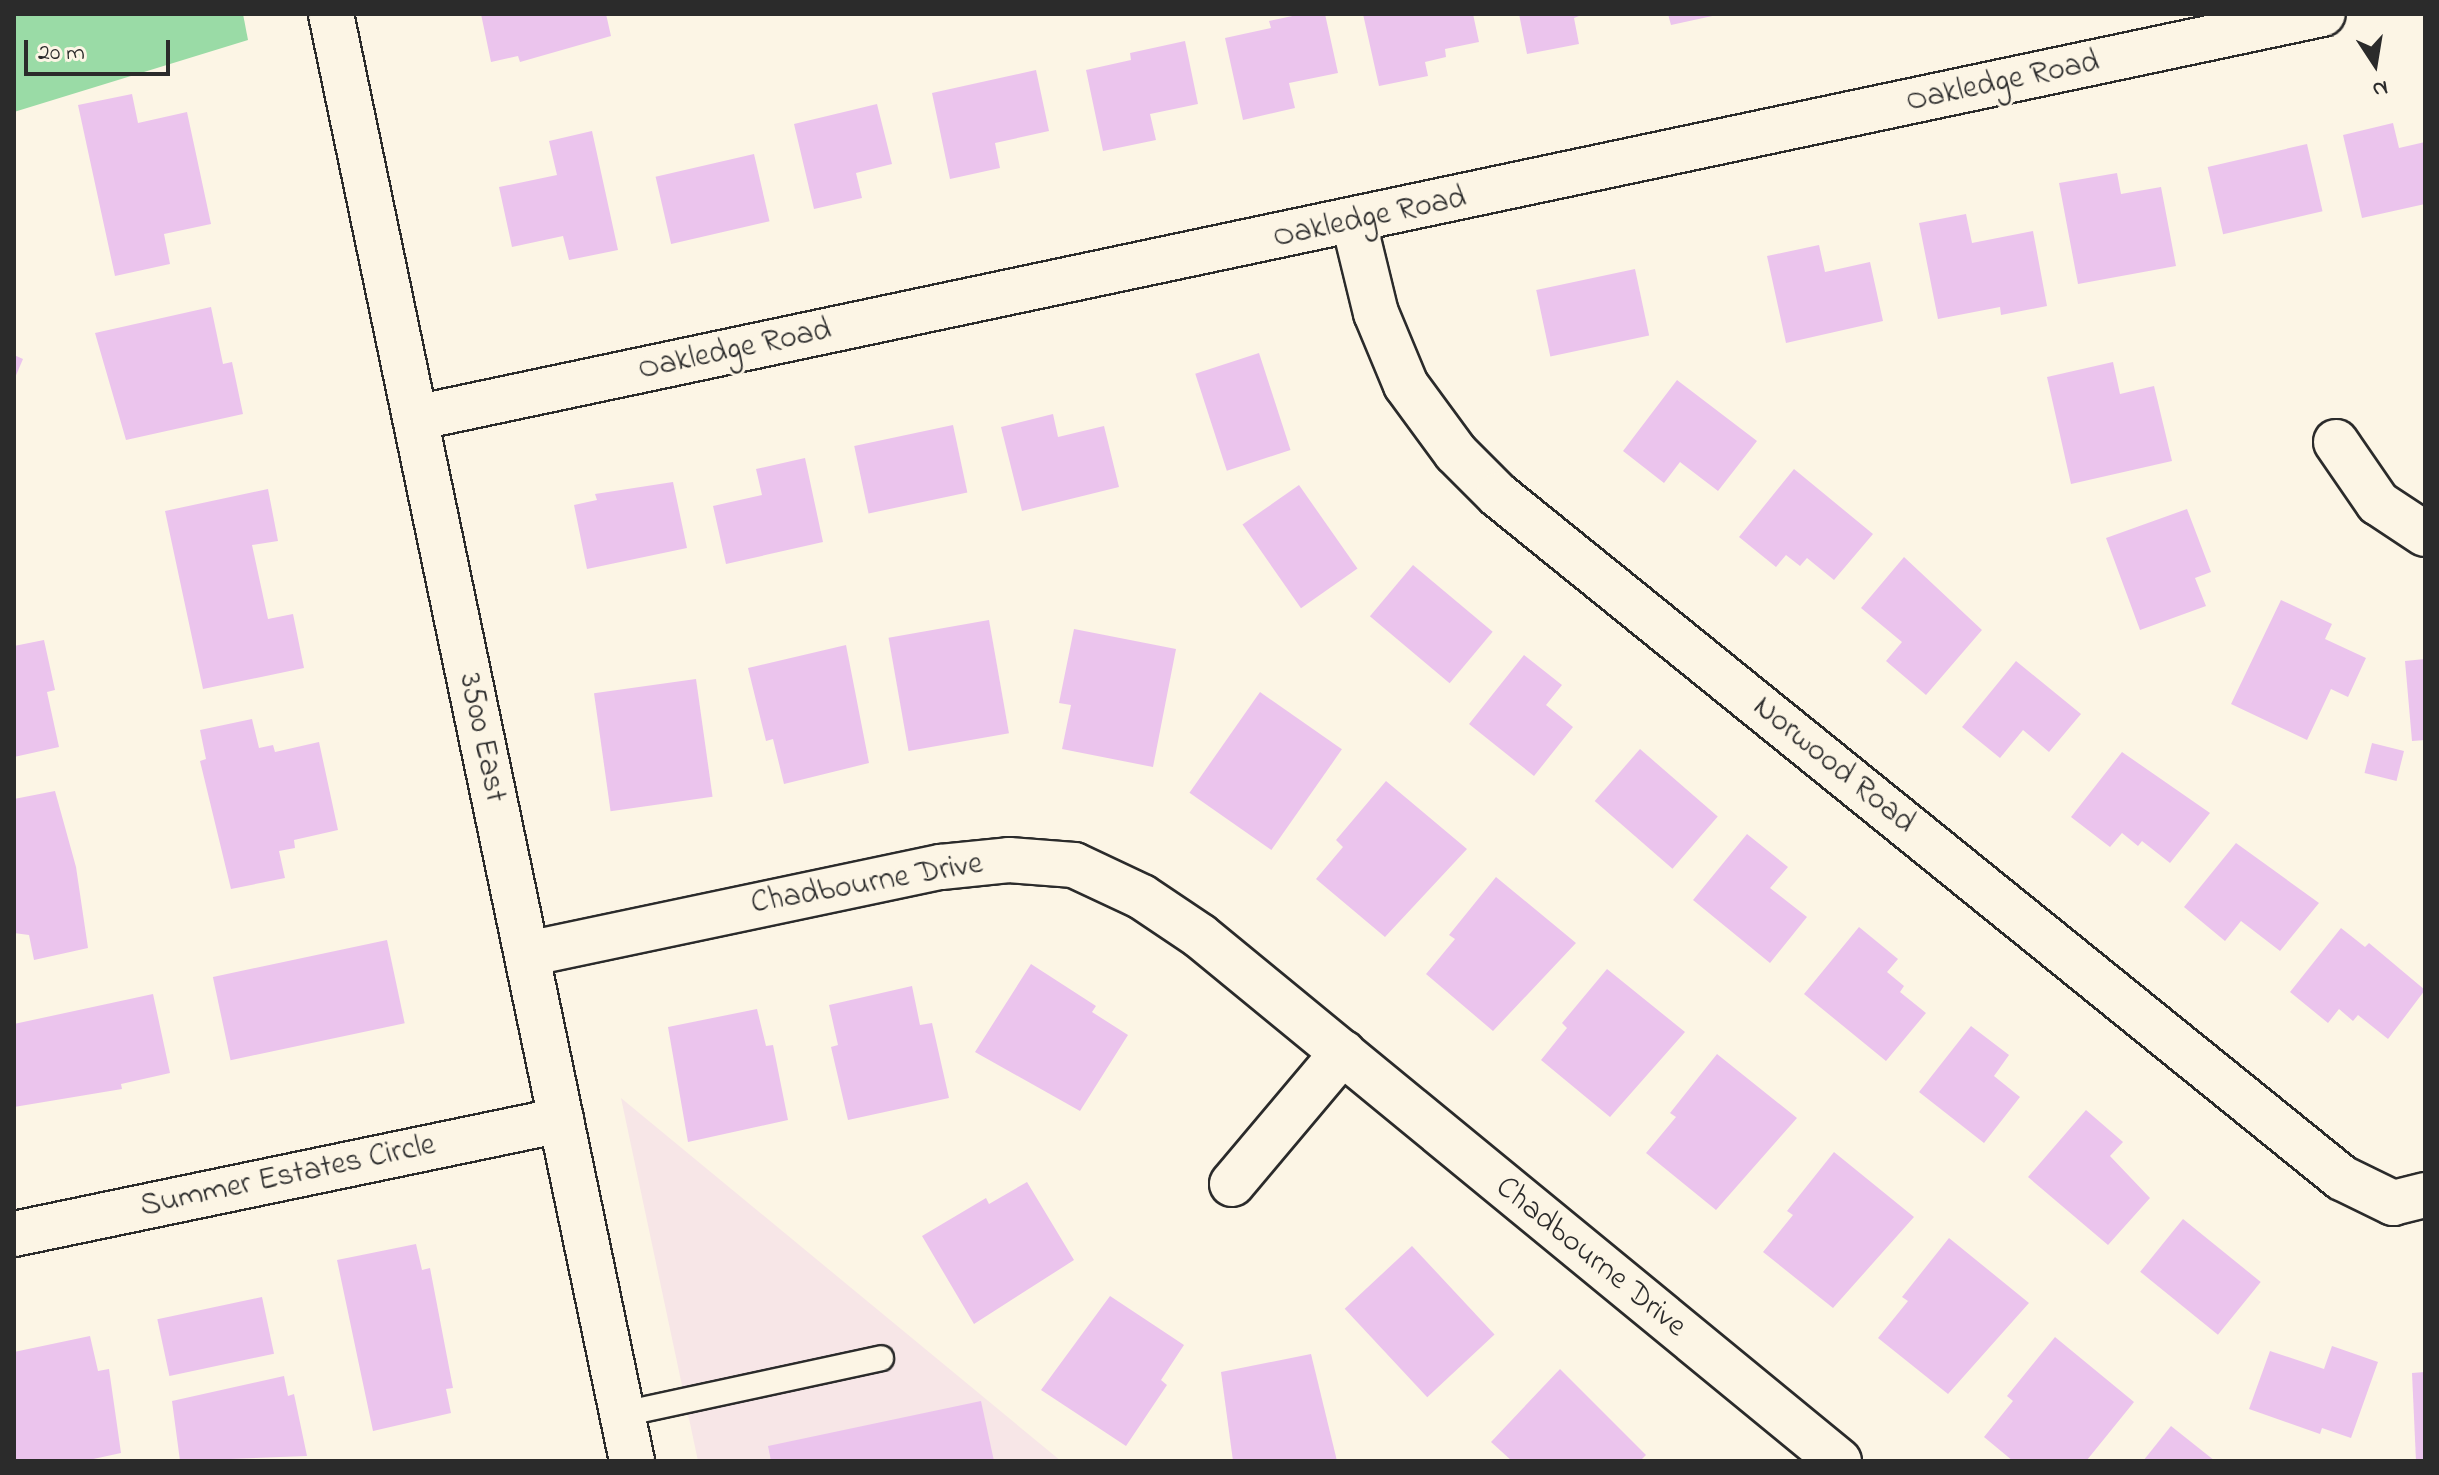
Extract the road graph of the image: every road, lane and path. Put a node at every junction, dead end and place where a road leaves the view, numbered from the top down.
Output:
1 (331, 14) edge
2 (2323, 14) edge
3 (1354, 223) junction
4 (415, 418) junction
5 (2336, 442) dead end
6 (2425, 534) edge
7 (527, 954) junction
8 (1343, 1052) junction
9 (561, 1120) junction
10 (1232, 1184) dead end
11 (2425, 1195) edge
12 (14, 1234) edge
13 (881, 1358) dead end
14 (623, 1414) junction
15 (632, 1461) edge
16 (1839, 1461) edge

1 - 4 street, 3500 East
2 - 3 street, Oakledge Road
3 - 4 street, Oakledge Road
3 - 11 street, Norwood Road
4 - 7 street, 3500 East
5 - 6 street
7 - 8 street, Chadbourne Drive
7 - 9 street, 3500 East
8 - 10 street
8 - 16 street, Chadbourne Drive
9 - 12 street, Summer Estates Circle
9 - 14 street, 3500 East
13 - 14 lane
14 - 15 street, 3500 East

